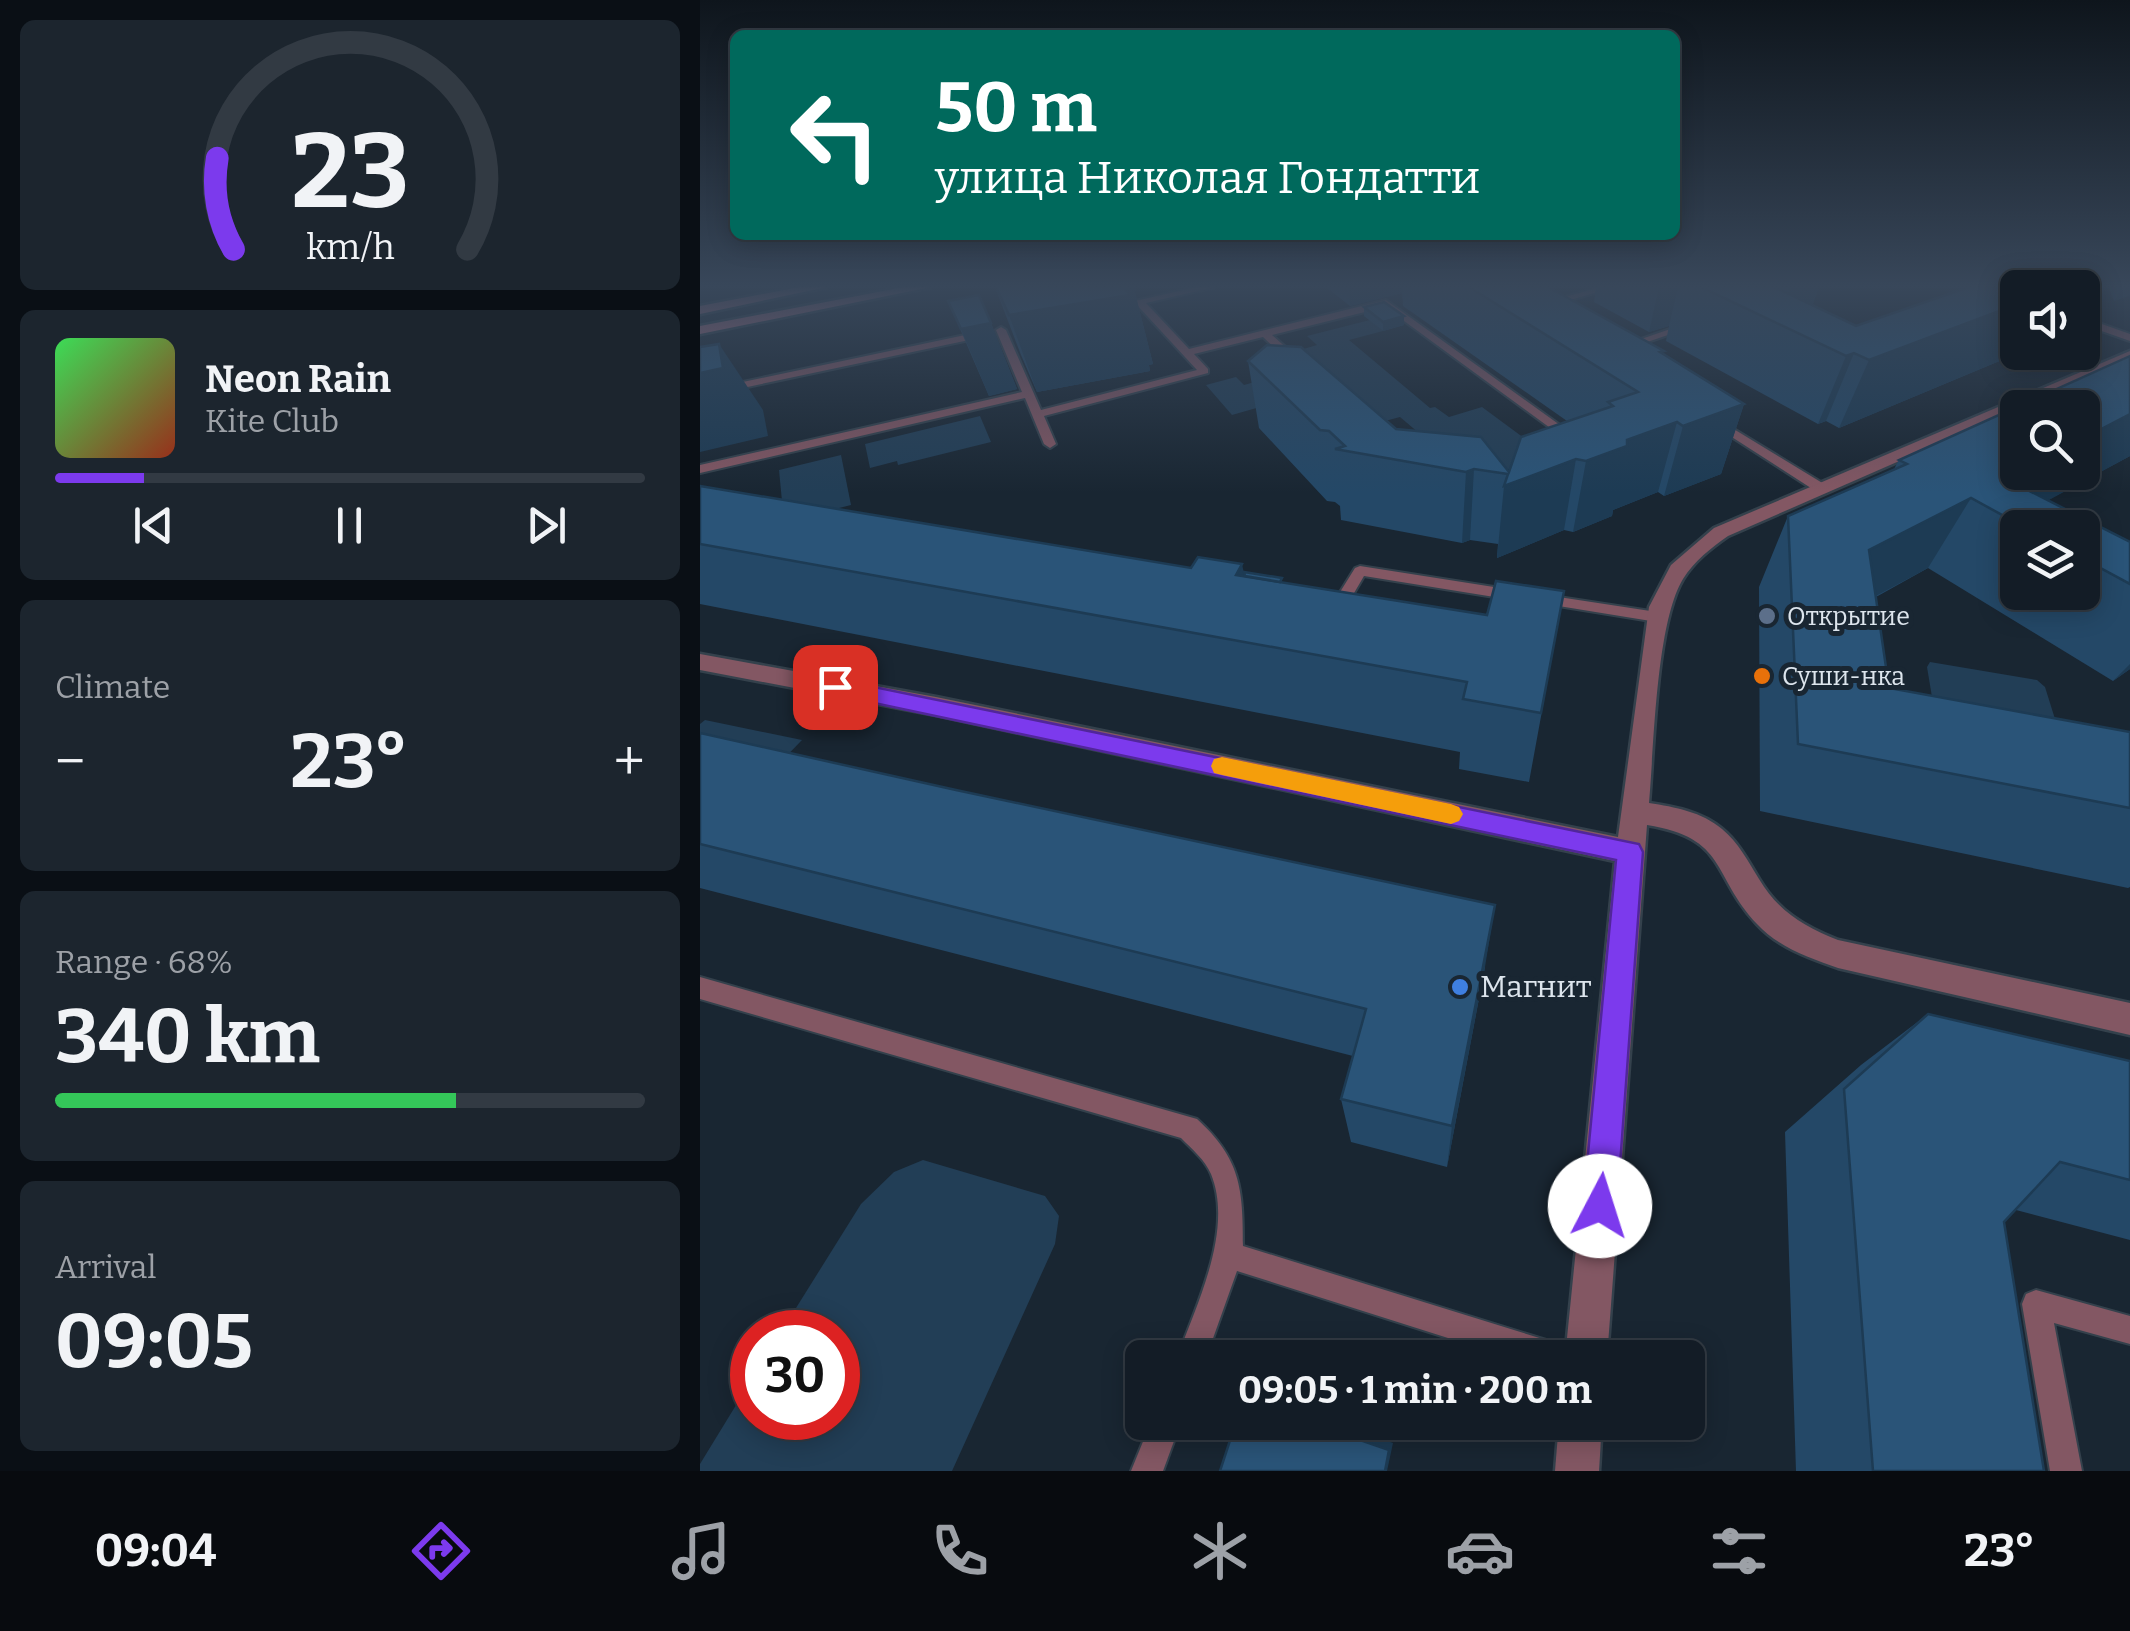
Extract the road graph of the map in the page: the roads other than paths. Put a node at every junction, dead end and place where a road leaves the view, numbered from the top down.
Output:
1 (880, 356) edge
2 (1012, 356) edge
3 (1189, 356) edge
4 (1289, 356) edge
5 (1459, 356) edge
6 (2122, 356) edge
7 (1302, 367) edge
8 (700, 394) edge
9 (1028, 394) junction
10 (1037, 414) junction
11 (1702, 414) edge
12 (1050, 444) dead end
13 (1583, 446) edge
14 (700, 470) edge
15 (1819, 486) junction
16 (1657, 617) junction
17 (1327, 626) edge
18 (700, 662) edge
19 (1634, 812) junction
20 (1630, 852) junction
21 (700, 988) edge
22 (2130, 1019) edge
23 (1230, 1256) junction
24 (2130, 1330) edge
25 (1197, 1340) edge
26 (1501, 1340) edge
27 (1588, 1340) edge
28 (1159, 1440) edge
29 (1579, 1440) edge
30 (1147, 1471) edge
31 (1576, 1471) edge
32 (2066, 1471) edge

1 - 8 lane
2 - 9 lane
3 - 10 lane
4 - 7 lane
5 - 13 lane
6 - 15 street
9 - 10 lane
9 - 14 lane
10 - 12 lane
11 - 15 lane
15 - 16 street
16 - 17 lane
16 - 19 street
18 - 20 street
19 - 20 street
19 - 22 street
20 - 27 street
21 - 23 lane
23 - 25 lane
23 - 26 lane
24 - 32 lane
28 - 30 lane
29 - 31 street

